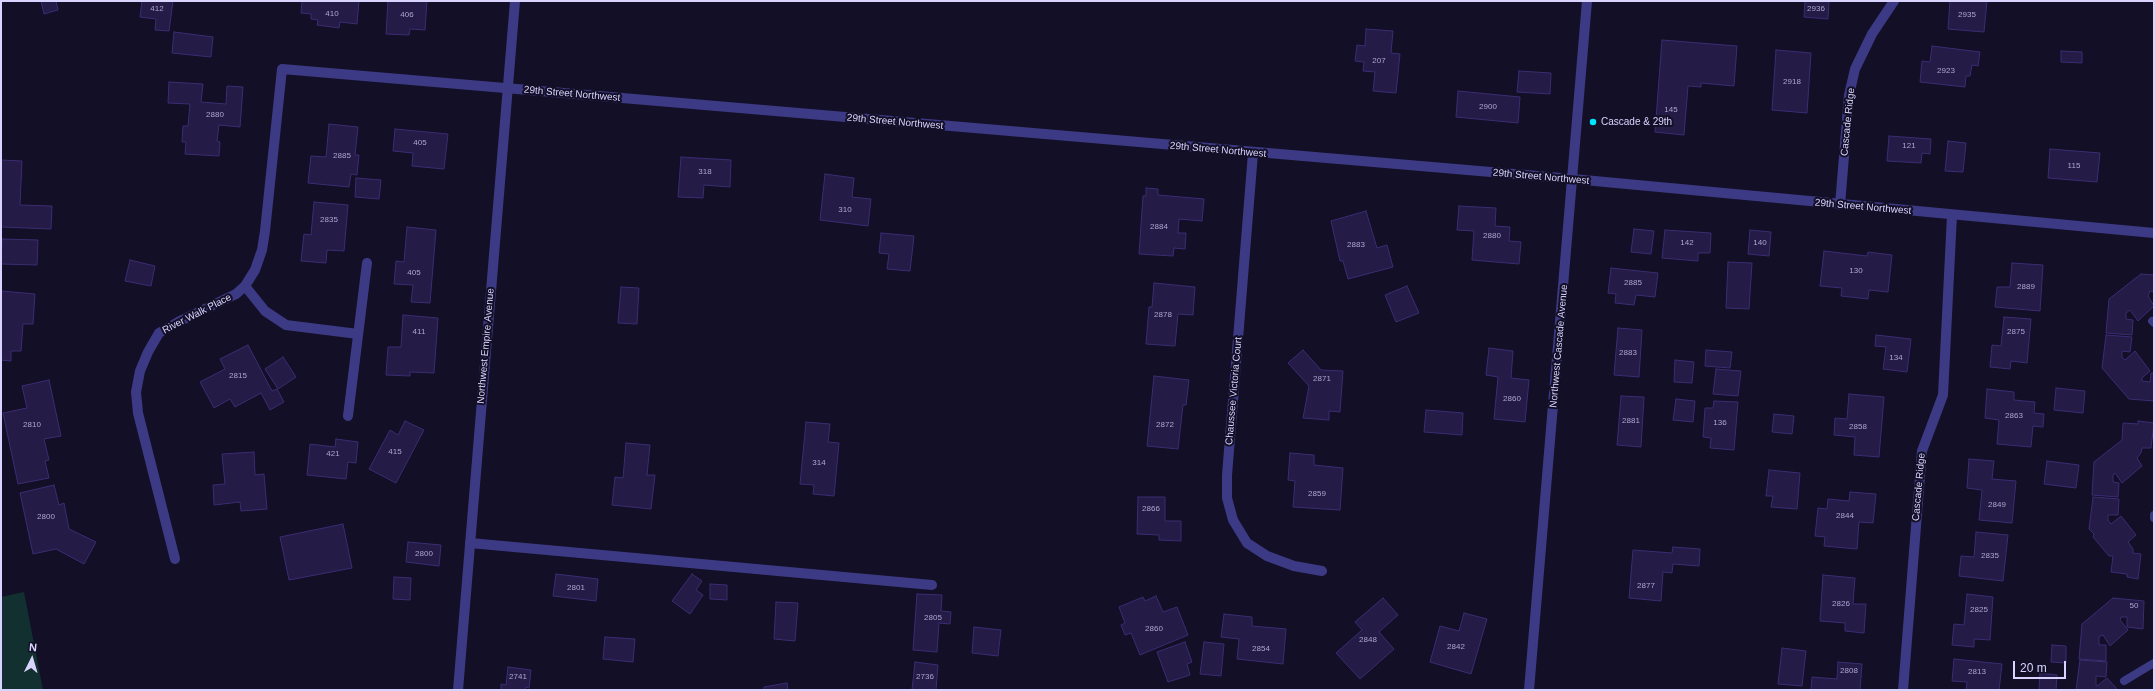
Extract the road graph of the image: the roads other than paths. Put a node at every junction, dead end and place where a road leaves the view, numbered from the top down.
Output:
1 (515, 1) edge
2 (1588, 1) edge
3 (1894, 1) edge
4 (282, 69) joint
5 (508, 88) junction
6 (1253, 153) junction
7 (1573, 179) junction
8 (1840, 205) junction
9 (1952, 215) junction
10 (2154, 233) edge
11 (367, 263) dead end
12 (245, 286) junction
13 (358, 334) junction
14 (348, 416) dead end
15 (470, 543) junction
16 (175, 559) dead end
17 (1322, 571) dead end
18 (932, 585) dead end
19 (2154, 663) edge
20 (2124, 681) dead end
21 (458, 690) edge
22 (1529, 690) edge
23 (1903, 690) edge

1 - 5 street, Northwest Empire Avenue
2 - 7 street, Northwest Cascade Avenue
3 - 8 street, Cascade Ridge
4 - 5 street, 29th Street Northwest
4 - 12 street, River Walk Place
5 - 6 street, 29th Street Northwest
5 - 15 street, Northwest Empire Avenue
6 - 7 street, 29th Street Northwest
6 - 17 street, Chaussee Victoria Court
7 - 8 street, 29th Street Northwest
7 - 22 street, Northwest Cascade Avenue
8 - 9 street, 29th Street Northwest
9 - 10 street, 29th Street Northwest
9 - 23 street, Cascade Ridge
11 - 13 street
12 - 13 street
12 - 16 street, River Walk Place
13 - 14 street
15 - 18 street
15 - 21 street, Northwest Empire Avenue
19 - 20 lane

